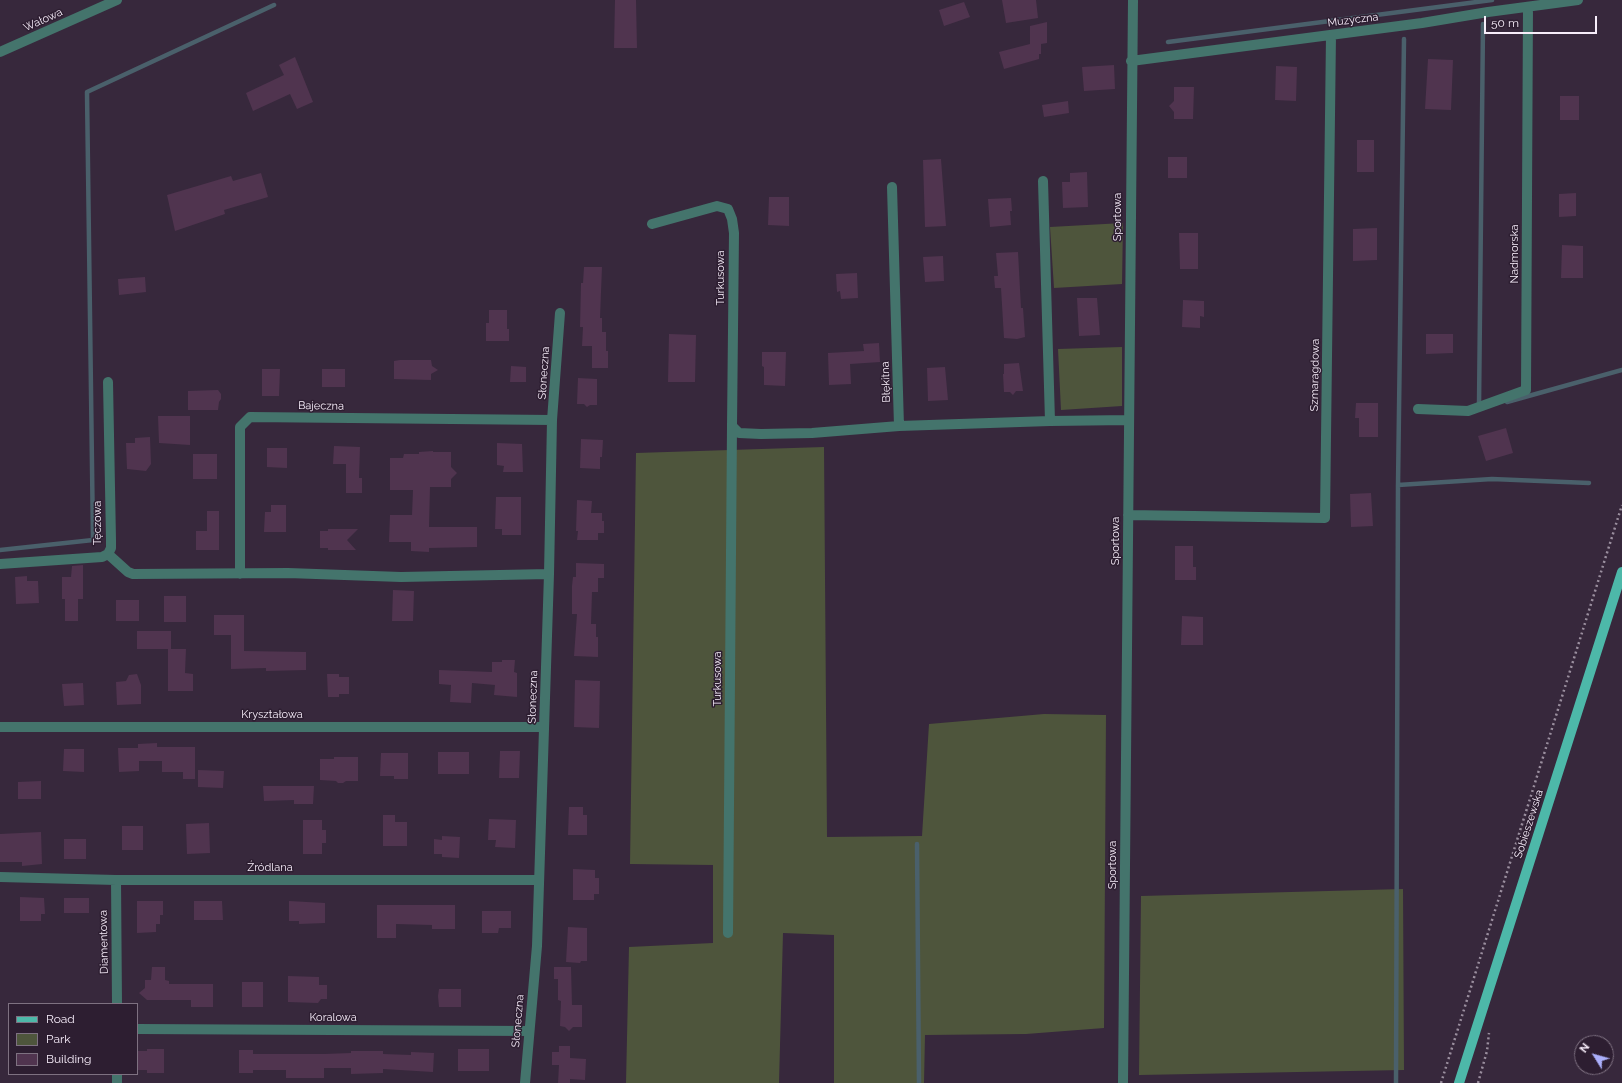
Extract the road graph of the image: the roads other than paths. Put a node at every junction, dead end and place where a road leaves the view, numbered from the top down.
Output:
1 (117, 0) edge
2 (1133, 0) edge
3 (1578, 0) edge
4 (1528, 7) junction
5 (1331, 35) junction
6 (0, 52) edge
7 (1131, 60) junction
8 (1043, 181) dead end
9 (892, 187) dead end
10 (652, 224) dead end
11 (560, 313) dead end
12 (108, 382) dead end
13 (1418, 410) dead end
14 (552, 420) junction
15 (1129, 420) junction
16 (1050, 421) junction
17 (732, 426) junction
18 (899, 426) junction
19 (1128, 515) junction
20 (108, 554) junction
21 (0, 564) edge
22 (1622, 572) edge
23 (240, 574) junction
24 (549, 574) junction
25 (0, 727) edge
26 (543, 727) junction
27 (0, 877) edge
28 (116, 880) junction
29 (539, 880) junction
30 (728, 933) dead end
31 (117, 1003) edge
32 (138, 1029) edge
33 (529, 1031) junction
34 (525, 1083) edge
35 (1123, 1083) edge
36 (1460, 1083) edge

1 - 6 street, Wałowa
2 - 7 street, Sportowa
3 - 4 street, Muzyczna
4 - 5 street, Muzyczna
4 - 13 street, Nadmorska
5 - 7 street, Muzyczna
5 - 19 street, Szmaragdowa
7 - 15 street, Sportowa
8 - 16 street
9 - 18 street, Błękitna
10 - 17 street, Turkusowa
11 - 14 street, Słoneczna
12 - 20 street, Tęczowa
14 - 23 street, Bajeczna
14 - 24 street, Słoneczna
15 - 16 street
15 - 19 street, Sportowa
16 - 18 street
17 - 18 street
17 - 30 street, Turkusowa
19 - 35 street, Sportowa
20 - 21 street, Tęczowa
20 - 23 street
22 - 36 main road, Sobieszewska
23 - 24 street
24 - 26 street, Słoneczna
25 - 26 street, Kryształowa
26 - 29 street, Słoneczna
27 - 28 street, Źródlana
28 - 29 street, Źródlana
28 - 31 street, Diamentowa
29 - 33 street, Słoneczna
32 - 33 street, Koralowa
33 - 34 street, Słoneczna

